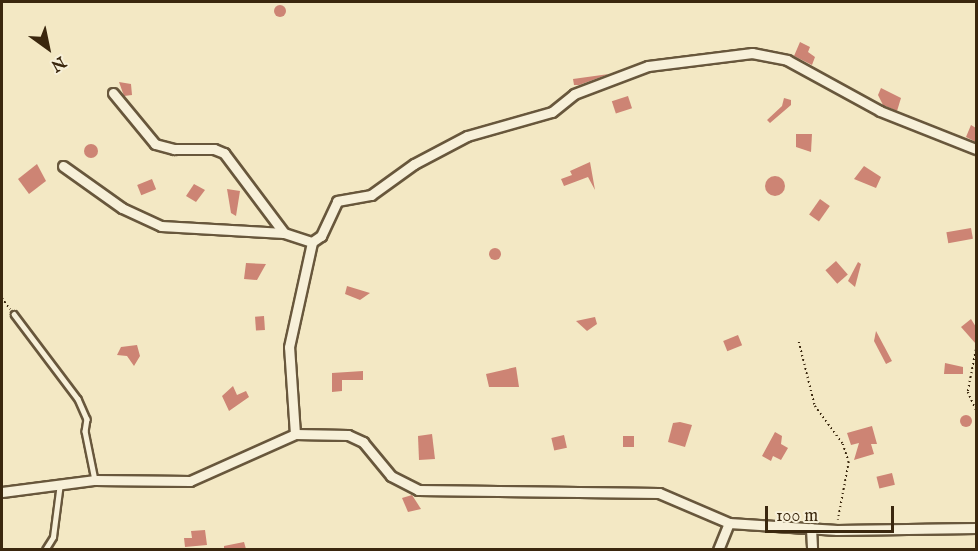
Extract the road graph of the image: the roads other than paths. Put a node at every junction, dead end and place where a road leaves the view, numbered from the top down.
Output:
1 (113, 93) dead end
2 (976, 149) edge
3 (63, 166) dead end
4 (284, 233) junction
5 (312, 242) junction
6 (14, 314) road end
7 (295, 434) junction
8 (95, 480) junction
9 (60, 483) junction
10 (2, 492) edge
11 (729, 523) junction
12 (811, 528) junction
13 (976, 528) edge
14 (45, 549) edge
15 (718, 549) edge
16 (812, 549) edge

1 - 4 street
2 - 5 street
3 - 4 street
4 - 5 street
5 - 7 street
6 - 8 lane
7 - 8 street
7 - 11 street
8 - 9 street
9 - 10 street
9 - 14 lane
11 - 12 street
11 - 15 street
12 - 13 street
12 - 16 street

